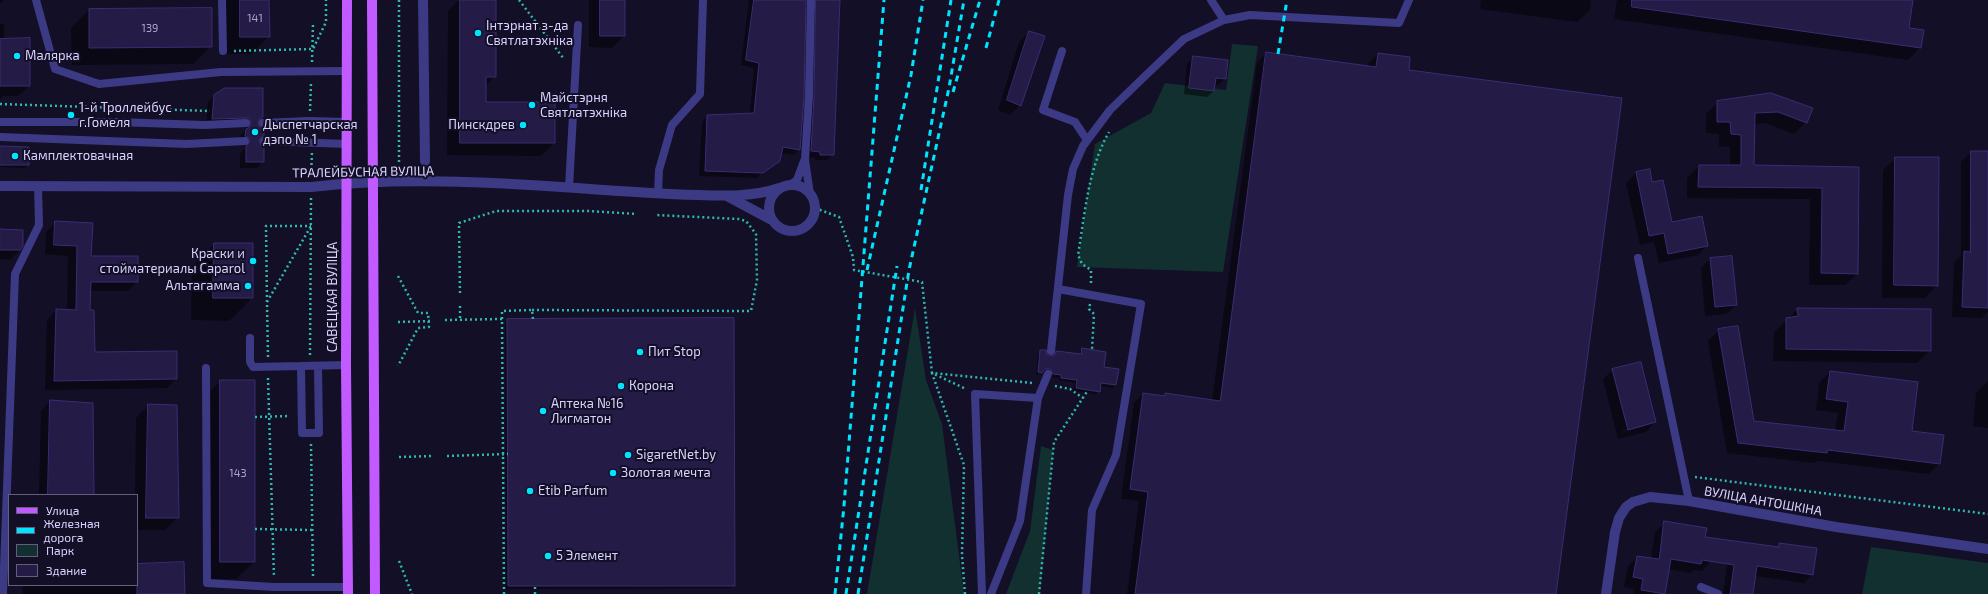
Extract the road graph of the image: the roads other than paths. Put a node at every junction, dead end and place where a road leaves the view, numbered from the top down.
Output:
1 (36, 0) edge
2 (222, 0) edge
3 (347, 0) edge
4 (372, 0) edge
5 (423, 0) edge
6 (703, 0) edge
7 (811, 0) edge
8 (1211, 0) edge
9 (1409, 0) edge
10 (1224, 20) junction
11 (578, 25) dead end
12 (223, 51) road end
13 (1062, 51) dead end
14 (347, 71) junction
15 (0, 122) edge
16 (246, 122) dead end
17 (347, 122) junction
18 (263, 123) dead end
19 (0, 136) edge
20 (1087, 140) junction
21 (245, 141) dead end
22 (264, 141) dead end
23 (347, 144) junction
24 (805, 160) junction
25 (425, 161) dead end
26 (346, 183) junction
27 (373, 183) junction
28 (790, 185) junction
29 (0, 186) edge
30 (38, 186) junction
31 (569, 187) junction
32 (779, 188) junction
33 (658, 194) junction
34 (810, 194) junction
35 (727, 196) junction
36 (770, 219) junction
37 (1638, 258) dead end
38 (1058, 289) junction
39 (250, 338) dead end
40 (1051, 351) dead end
41 (346, 365) junction
42 (301, 366) junction
43 (314, 366) junction
44 (206, 368) dead end
45 (1048, 374) dead end
46 (1038, 398) junction
47 (1689, 501) junction
48 (1988, 549) edge
49 (1701, 587) dead end
50 (348, 590) edge
51 (3, 594) edge
52 (375, 594) edge
53 (982, 594) edge
54 (991, 594) edge
55 (1086, 594) edge
56 (1606, 594) edge
57 (1718, 594) edge

1 - 14 lane
2 - 12 lane
3 - 14 main road, САВЕЦКАЯ ВУЛІЦА
4 - 27 main road
5 - 25 street
6 - 33 lane
7 - 24 lane
8 - 10 lane
9 - 10 lane
10 - 20 lane
11 - 31 lane
13 - 20 lane
14 - 17 main road, САВЕЦКАЯ ВУЛІЦА
15 - 16 lane
17 - 18 lane
17 - 23 main road, САВЕЦКАЯ ВУЛІЦА
19 - 21 lane
20 - 38 lane
22 - 23 lane
23 - 26 main road, САВЕЦКАЯ ВУЛІЦА
24 - 28 lane
24 - 34 lane
26 - 27 street, ТРАЛЕЙБУСНАЯ ВУЛІЦА
26 - 30 street, ТРАЛЕЙБУСНАЯ ВУЛІЦА
26 - 41 main road, САВЕЦКАЯ ВУЛІЦА
27 - 31 street, ТРАЛЕЙБУСНАЯ ВУЛІЦА
27 - 52 main road
28 - 32 street
28 - 34 street
29 - 30 street, ТРАЛЕЙБУСНАЯ ВУЛІЦА
30 - 51 lane
31 - 33 street, ТРАЛЕЙБУСНАЯ ВУЛІЦА
32 - 35 street, ТРАЛЕЙБУСНАЯ ВУЛІЦА
32 - 36 street
33 - 35 street, ТРАЛЕЙБУСНАЯ ВУЛІЦА
34 - 36 street
35 - 36 street, ТРАЛЕЙБУСНАЯ ВУЛІЦА
37 - 47 lane
38 - 40 lane
38 - 55 lane
39 - 42 lane
41 - 43 lane
41 - 50 main road, САВЕЦКАЯ ВУЛІЦА
42 - 43 lane
42 - 43 lane
44 - 50 lane
45 - 46 lane
46 - 53 lane
46 - 54 lane
47 - 48 street, ВУЛІЦА АНТОШКІНА
47 - 56 street, ВУЛІЦА АНТОШКІНА
49 - 57 lane

